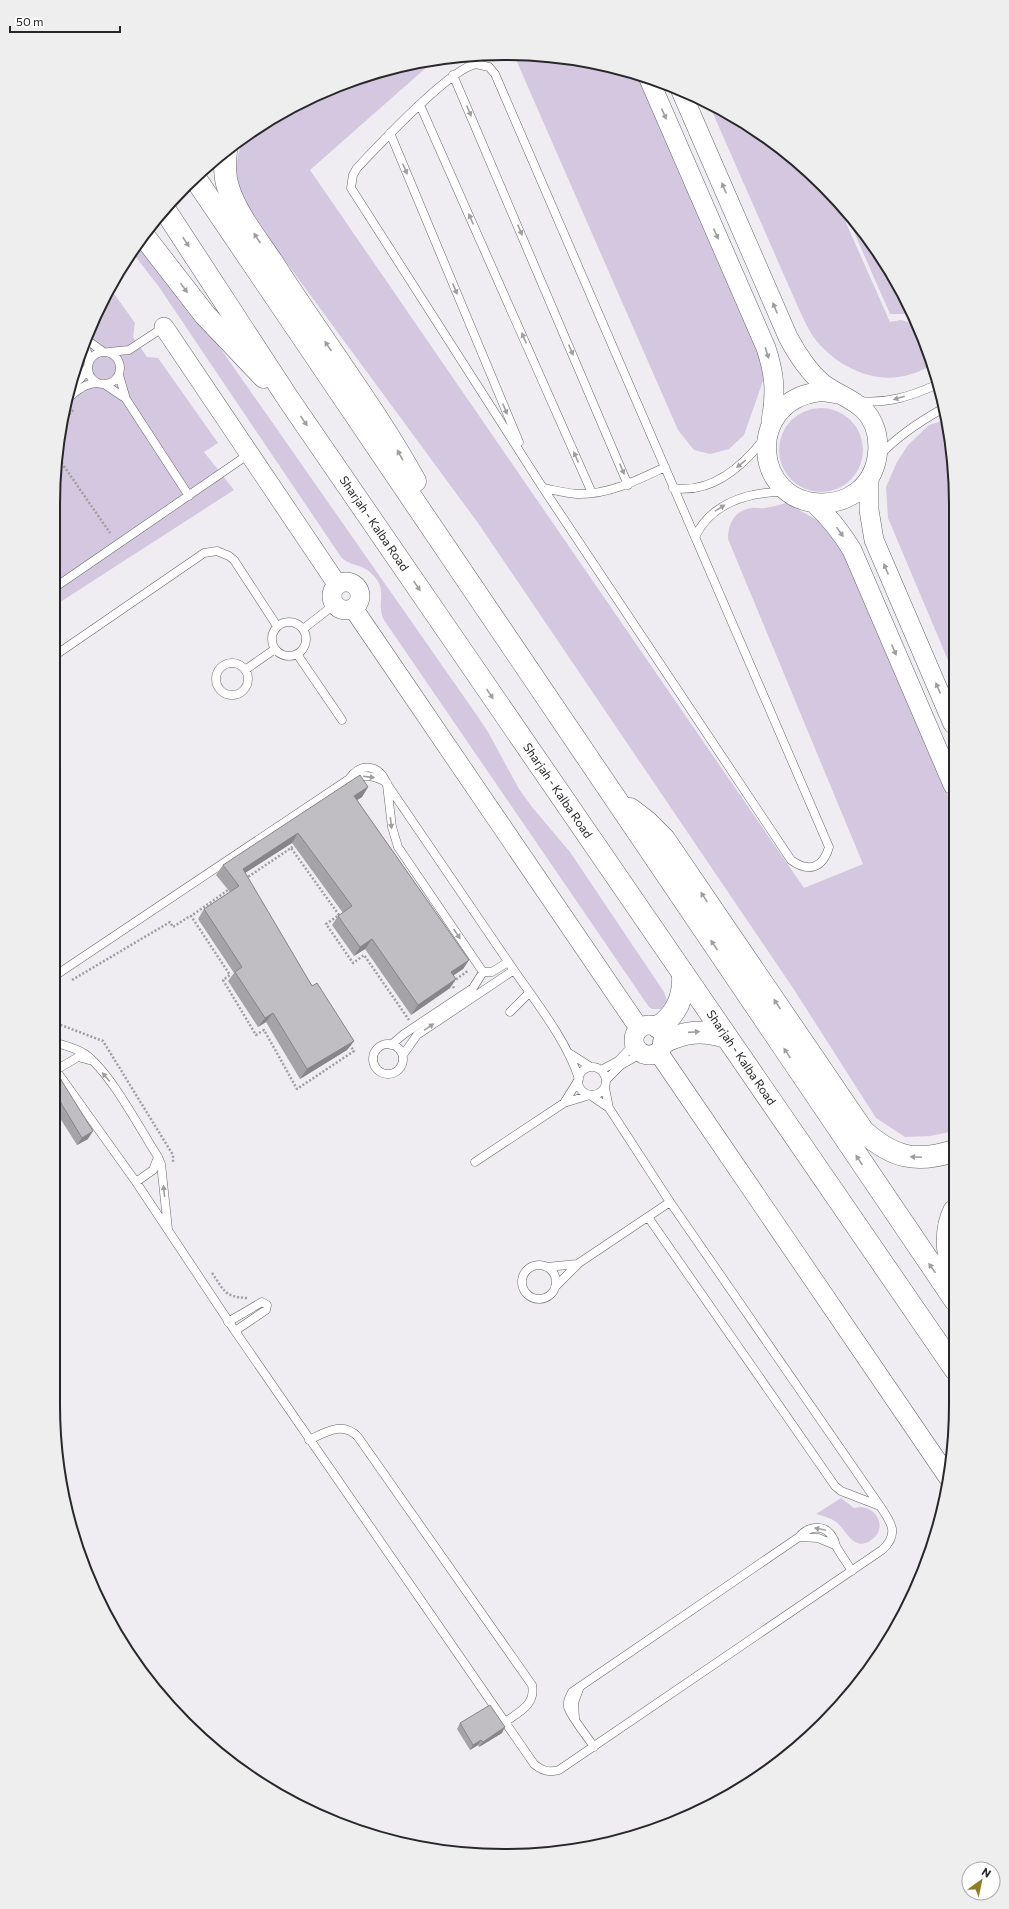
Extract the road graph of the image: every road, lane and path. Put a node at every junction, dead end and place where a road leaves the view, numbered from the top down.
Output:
1 (453, 75) junction
2 (651, 85) edge
3 (685, 99) edge
4 (420, 105) junction
5 (390, 133) junction
6 (226, 159) edge
7 (198, 182) edge
8 (168, 214) edge
9 (148, 240) edge
10 (164, 327) joint
11 (91, 343) edge
12 (129, 350) junction
13 (105, 352) junction
14 (87, 355) edge
15 (88, 364) junction
16 (119, 373) junction
17 (78, 380) edge
18 (101, 384) junction
19 (933, 386) edge
20 (74, 393) edge
21 (845, 397) junction
22 (126, 400) junction
23 (289, 400) junction
24 (74, 406) dead end
25 (939, 411) edge
26 (69, 416) edge
27 (769, 429) junction
28 (249, 454) junction
29 (877, 458) junction
30 (62, 464) edge
31 (528, 464) junction
32 (665, 467) junction
33 (869, 479) junction
34 (628, 485) junction
35 (543, 488) junction
36 (673, 488) junction
37 (788, 492) junction
38 (592, 493) junction
39 (189, 496) junction
40 (814, 503) junction
41 (110, 533) dead end
42 (695, 537) junction
43 (448, 553) junction
44 (60, 584) edge
45 (337, 584) junction
46 (334, 605) junction
47 (353, 608) junction
48 (277, 626) junction
49 (303, 630) junction
50 (275, 649) junction
51 (60, 652) edge
52 (297, 654) junction
53 (245, 670) dead end
54 (949, 715) edge
55 (342, 720) dead end
56 (949, 777) edge
57 (387, 784) junction
58 (616, 800) junction
59 (302, 841) edge
60 (291, 848) junction
61 (246, 879) junction
62 (239, 883) edge
63 (249, 885) edge
64 (233, 887) edge
65 (190, 916) junction
66 (508, 962) junction
67 (473, 967) dead end
68 (514, 970) junction
69 (60, 972) edge
70 (483, 972) junction
71 (684, 976) junction
72 (69, 981) dead end
73 (529, 993) junction
74 (449, 994) edge
75 (510, 1012) dead end
76 (416, 1016) edge
77 (726, 1037) junction
78 (346, 1038) edge
79 (649, 1041) junction
80 (60, 1044) edge
81 (391, 1044) junction
82 (568, 1052) junction
83 (402, 1055) junction
84 (92, 1061) junction
85 (619, 1063) junction
86 (60, 1066) edge
87 (591, 1067) junction
88 (601, 1070) junction
89 (60, 1075) edge
90 (579, 1079) junction
91 (606, 1083) junction
92 (590, 1095) junction
93 (564, 1103) junction
94 (609, 1108) junction
95 (949, 1152) edge
96 (158, 1157) junction
97 (475, 1162) dead end
98 (136, 1182) junction
99 (670, 1202) junction
100 (648, 1217) junction
101 (168, 1230) junction
102 (949, 1232) edge
103 (949, 1256) edge
104 (579, 1263) junction
105 (547, 1267) junction
106 (555, 1287) junction
107 (949, 1291) edge
108 (228, 1322) junction
109 (235, 1331) junction
110 (949, 1361) edge
111 (309, 1440) junction
112 (944, 1471) edge
113 (880, 1506) junction
114 (852, 1571) junction
115 (505, 1722) junction
116 (594, 1747) junction

1 - 4 lane
1 - 32 lane
1 -> 34 lane
2 -> 27 street
21 -> 3 street
4 - 5 lane
38 -> 4 lane
5 -> 31 lane
5 - 31 lane
43 -> 6 highway
7 - 43 highway
8 -> 23 highway, Sharjah - Kalba Road
9 -> 23 highway
10 - 12 lane
10 - 28 street
11 - 13 lane
12 - 13 lane
12 - 16 lane
13 - 15 lane
13 - 16 lane
14 - 15 lane
15 - 17 lane
15 - 18 lane
16 - 18 lane
16 - 22 lane
18 - 20 lane
18 - 22 lane
19 -> 21 lane
21 - 27 street
21 - 29 street
22 - 39 lane
23 -> 71 highway, Sharjah - Kalba Road
24 - 26 path
25 - 29 lane
27 -> 36 lane
27 - 37 street
28 - 39 lane
28 - 45 street
29 - 33 street
30 - 41 path
31 - 35 lane
32 - 34 lane
32 - 36 lane
33 - 40 street
54 -> 33 street
34 - 38 lane
35 - 38 lane
35 - 42 lane
36 - 42 lane
37 - 40 street
42 -> 37 lane
39 - 44 lane
40 -> 56 street
43 - 58 highway
45 - 46 street
45 - 47 street
46 - 47 street
46 - 49 lane
47 - 79 street
48 - 49 lane
48 - 50 lane
48 - 51 lane
49 - 52 lane
50 - 52 lane
50 - 53 lane
52 - 55 lane
57 - 66 lane
57 - 69 lane
57 -> 70 lane
95 -> 58 highway
107 -> 58 highway
59 - 60 path
60 - 61 path
60 - 76 path
61 - 62 path
61 - 63 path
64 - 65 path
65 - 72 path
65 - 78 path
66 - 68 lane
66 - 70 lane
67 - 74 path
68 - 73 lane
83 -> 68 lane
70 - 81 lane
71 - 77 highway, Sharjah - Kalba Road
71 - 79 highway
73 - 75 lane
73 - 82 lane
79 -> 77 highway
77 - 110 highway, Sharjah - Kalba Road
79 - 85 lane
79 - 112 street
80 - 84 lane
81 - 83 lane
81 - 83 lane
82 - 87 lane
82 - 90 lane
84 - 86 lane
96 -> 84 lane
85 - 88 lane
85 - 91 lane
87 - 88 lane
87 - 90 lane
88 - 91 lane
89 - 98 lane
90 - 92 lane
90 - 93 lane
91 - 92 lane
91 - 94 lane
92 - 93 lane
92 - 94 lane
93 - 97 lane
94 - 99 lane
96 - 98 lane
101 -> 96 lane
98 - 101 lane
99 - 100 lane
99 - 113 lane
100 - 104 lane
100 - 113 lane
101 - 108 lane
102 - 103 highway
104 - 105 lane
104 - 106 lane
105 - 106 lane
105 - 106 lane
108 - 109 lane
108 - 109 lane
109 - 111 lane
111 - 115 lane
111 - 115 lane
113 - 114 lane
114 - 116 lane
114 - 116 lane
115 - 116 lane

